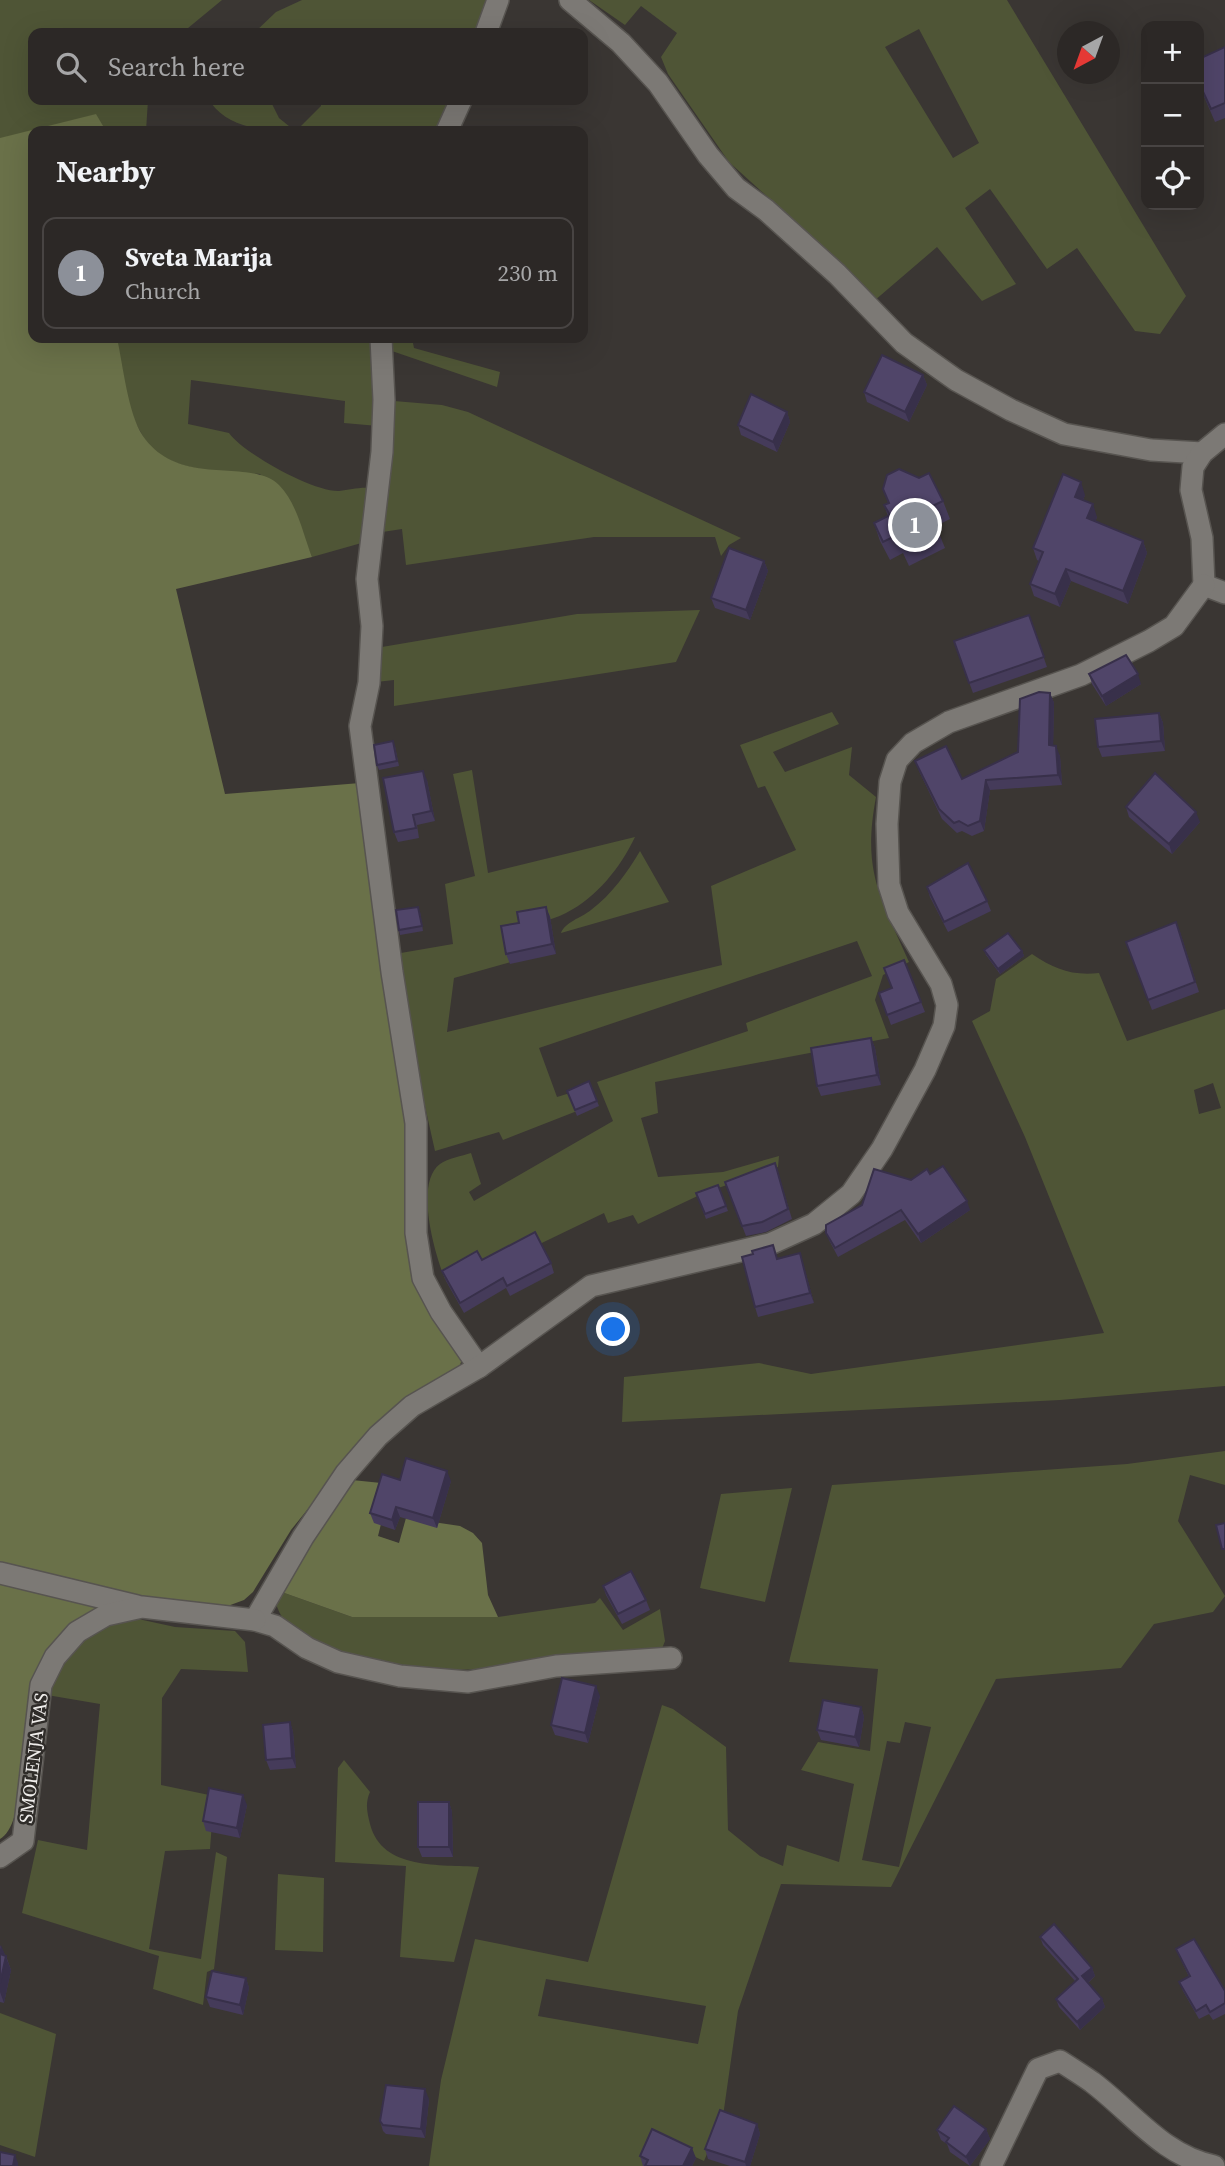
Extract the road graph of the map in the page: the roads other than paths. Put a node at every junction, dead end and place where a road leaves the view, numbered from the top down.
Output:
1 (498, 0) edge
2 (570, 0) edge
3 (488, 28) edge
4 (459, 105) edge
5 (449, 126) edge
6 (381, 343) edge
7 (1225, 434) edge
8 (1202, 453) junction
9 (1204, 585) junction
10 (1225, 593) edge
11 (479, 1367) junction
12 (0, 1573) edge
13 (142, 1607) junction
14 (255, 1620) junction
15 (671, 1658) dead end
16 (0, 1857) edge
17 (992, 2166) edge
18 (1214, 2166) edge

1 - 3 street
2 - 8 street
4 - 5 street
6 - 11 street
7 - 8 street
8 - 9 street
9 - 10 street
9 - 11 street
11 - 14 street
12 - 13 street
13 - 14 street, SMOLENJA VAS
13 - 16 street, SMOLENJA VAS
14 - 15 street, SMOLENJA VAS
17 - 18 street

